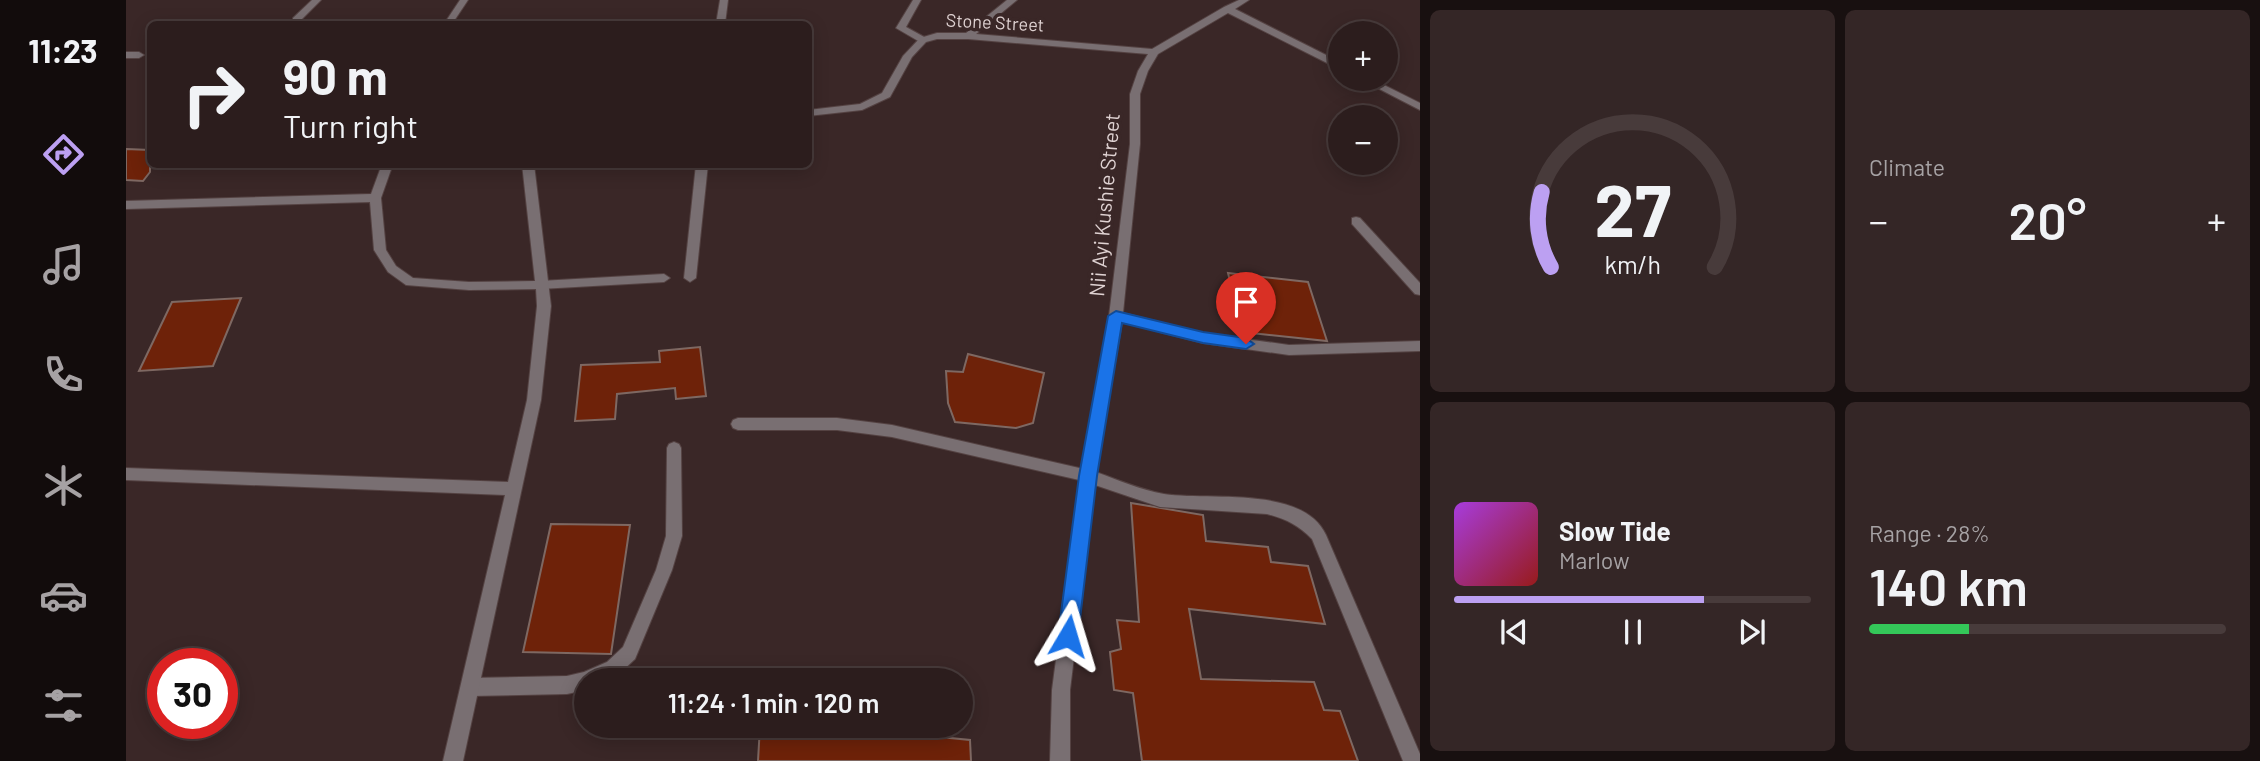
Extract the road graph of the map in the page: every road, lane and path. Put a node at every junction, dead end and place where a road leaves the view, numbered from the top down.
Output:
1 (317, 0) edge
2 (464, 0) edge
3 (724, 0) edge
4 (916, 0) edge
5 (1013, 0) edge
6 (1245, 0) edge
7 (1227, 9) junction
8 (296, 20) dead end
9 (450, 21) edge
10 (721, 21) edge
11 (968, 36) junction
12 (923, 40) junction
13 (1154, 52) junction
14 (126, 55) edge
15 (139, 55) dead end
16 (1328, 60) edge
17 (1389, 91) edge
18 (1420, 107) edge
19 (812, 113) edge
20 (386, 168) edge
21 (528, 168) edge
22 (702, 168) edge
23 (375, 198) junction
24 (126, 205) edge
25 (1356, 221) dead end
26 (664, 278) dead end
27 (690, 278) dead end
28 (540, 285) junction
29 (1420, 291) edge
30 (1116, 316) junction
31 (1417, 342) edge
32 (738, 424) dead end
33 (674, 448) dead end
34 (126, 474) edge
35 (1088, 476) junction
36 (515, 489) junction
37 (613, 668) edge
38 (574, 684) edge
39 (470, 687) junction
40 (453, 761) edge
41 (1060, 761) edge
42 (1413, 761) edge

1 - 8 street
2 - 9 street
3 - 10 street
4 - 12 street
5 - 11 street
6 - 7 street
7 - 13 street
7 - 16 street
11 - 12 street, Stone Street
11 - 13 street, Stone Street
12 - 19 street, Stone Street
13 - 30 street, Nii Ayi Kushie Street
14 - 15 street
17 - 18 street
20 - 23 street
21 - 28 street
22 - 27 street
23 - 24 street
23 - 28 street
25 - 29 street
26 - 28 street
28 - 36 street
30 - 31 street
30 - 35 street, Nii Ayi Kushie Street
32 - 35 street
33 - 37 street
34 - 36 street
35 - 41 street, Nii Ayi Kushie Street
35 - 42 street
36 - 39 street
38 - 39 street
39 - 40 street

